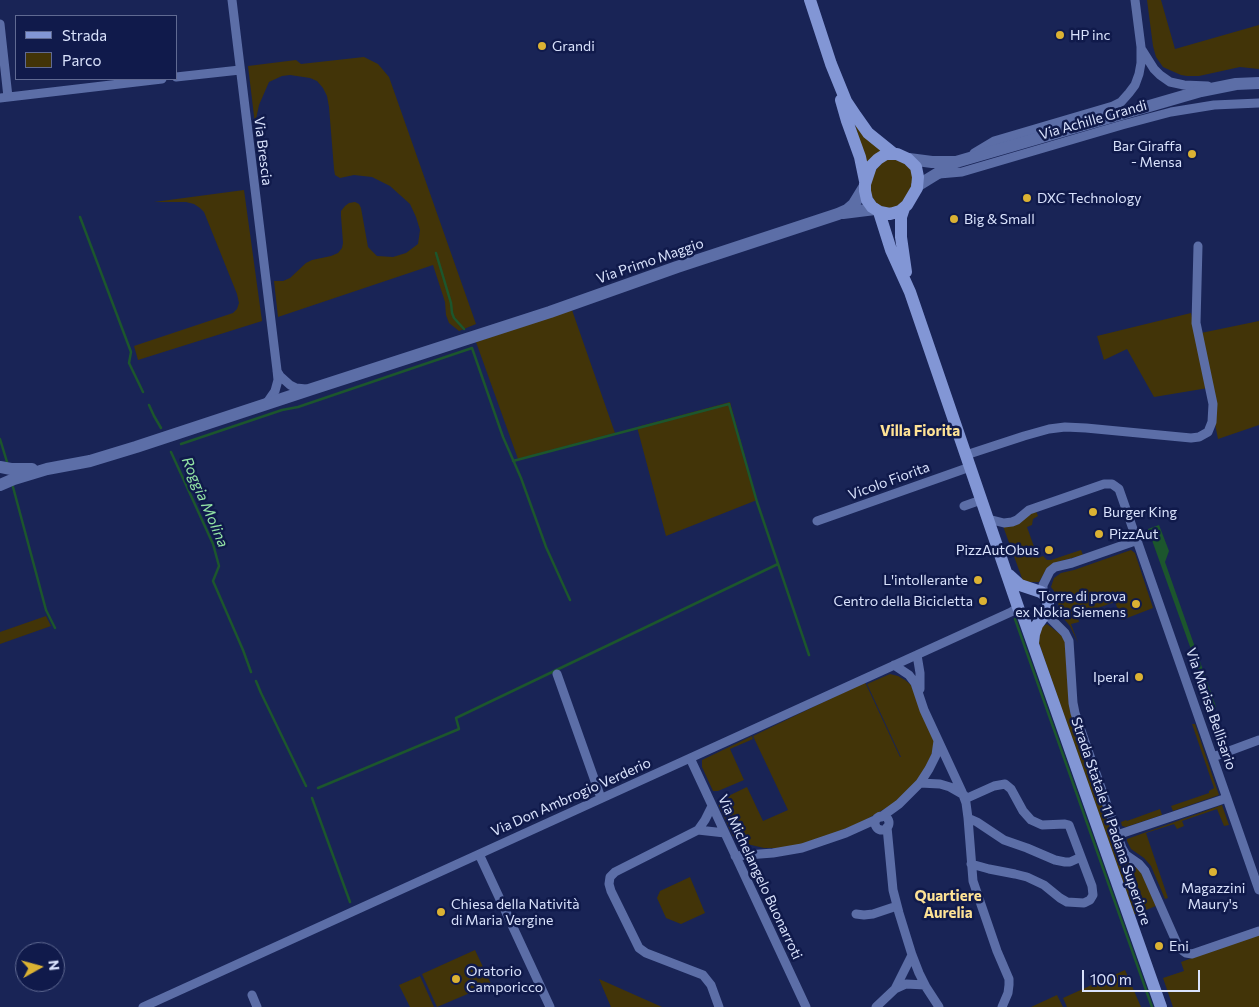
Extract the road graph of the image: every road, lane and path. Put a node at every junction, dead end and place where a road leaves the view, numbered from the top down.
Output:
1 (232, 0) edge
2 (810, 0) edge
3 (1134, 0) edge
4 (0, 24) edge
5 (1141, 48) junction
6 (831, 64) junction
7 (240, 70) junction
8 (178, 77) edge
9 (153, 80) edge
10 (1259, 83) edge
11 (1218, 87) junction
12 (4, 97) edge
13 (1259, 103) edge
14 (894, 154) junction
15 (909, 159) junction
16 (969, 159) junction
17 (956, 162) junction
18 (936, 175) junction
19 (865, 185) junction
20 (917, 186) junction
21 (904, 208) junction
22 (877, 211) junction
23 (838, 214) junction
24 (1198, 246) dead end
25 (911, 296) junction
26 (277, 370) junction
27 (312, 389) junction
28 (266, 404) junction
29 (968, 461) junction
30 (0, 467) edge
31 (47, 469) junction
32 (0, 486) edge
33 (981, 500) junction
34 (964, 506) dead end
35 (988, 519) junction
36 (817, 521) dead end
37 (1138, 540) junction
38 (1006, 572) junction
39 (1039, 591) junction
40 (1018, 610) junction
41 (1044, 616) junction
42 (1033, 645) junction
43 (917, 655) junction
44 (894, 665) junction
45 (557, 674) dead end
46 (920, 696) junction
47 (1259, 740) edge
48 (938, 741) junction
49 (1213, 757) junction
50 (690, 758) junction
51 (920, 783) junction
52 (964, 797) junction
53 (601, 798) junction
54 (1227, 798) junction
55 (712, 806) junction
56 (968, 818) junction
57 (882, 823) junction
58 (698, 830) junction
59 (724, 833) junction
60 (1117, 836) junction
61 (479, 854) junction
62 (735, 856) junction
63 (1081, 857) junction
64 (971, 864) junction
65 (1259, 887) edge
66 (897, 906) junction
67 (856, 914) dead end
68 (1259, 931) edge
69 (912, 955) junction
70 (925, 985) junction
71 (896, 989) junction
72 (252, 995) dead end
73 (143, 1007) edge
74 (257, 1007) edge
75 (550, 1007) edge
76 (719, 1007) edge
77 (806, 1007) edge
78 (876, 1007) edge
79 (939, 1007) edge
80 (1002, 1007) edge
81 (1161, 1007) edge

1 - 7 street, Via Brescia
2 - 6 main road
3 - 5 street
4 - 12 street
5 - 11 street
5 - 16 street
6 - 14 main road
6 - 19 main road
7 - 8 street
7 - 26 street, Via Brescia
9 - 12 street
10 - 11 main road
11 - 16 main road
13 - 18 street, Via Achille Grandi
14 - 15 main road
14 - 19 main road
15 - 17 main road
15 - 20 main road
16 - 17 main road
17 - 18 main road
18 - 20 main road
19 - 22 main road
19 - 23 main road, Via Primo Maggio
20 - 21 main road
21 - 22 main road
21 - 25 main road, Strada Statale 11 Padana Superiore
22 - 23 main road, Via Primo Maggio
22 - 25 main road, Strada Statale 11 Padana Superiore
23 - 27 main road, Via Primo Maggio
24 - 29 street, Vicolo Fiorita
25 - 29 main road, Strada Statale 11 Padana Superiore
26 - 27 street
26 - 28 street, Via Brescia
27 - 28 main road, Via Primo Maggio
28 - 31 main road, Via Primo Maggio
29 - 33 main road, Strada Statale 11 Padana Superiore
29 - 36 street, Vicolo Fiorita
30 - 31 main road
31 - 32 main road
33 - 34 street
33 - 35 main road, Strada Statale 11 Padana Superiore
35 - 37 street, Via Marisa Bellisario
35 - 38 main road, Strada Statale 11 Padana Superiore
37 - 39 street
37 - 49 street, Via Marisa Bellisario
38 - 39 main road
38 - 40 main road, Strada Statale 11 Padana Superiore
39 - 40 main road
39 - 41 main road
40 - 41 main road
40 - 42 main road, Strada Statale 11 Padana Superiore
40 - 43 street, Via Don Ambrogio Verderio
41 - 42 main road
41 - 60 street
42 - 81 main road, Strada Statale 11 Padana Superiore
43 - 44 street, Via Don Ambrogio Verderio
43 - 46 street
44 - 46 street
44 - 50 street, Via Don Ambrogio Verderio
45 - 53 street
46 - 48 street
47 - 49 street
48 - 51 street
48 - 52 street
49 - 54 street, Via Marisa Bellisario
50 - 53 street, Via Don Ambrogio Verderio
50 - 55 street, Via Michelangelo Buonarroti
51 - 52 street
51 - 57 street
52 - 56 street
52 - 63 street
53 - 61 street, Via Don Ambrogio Verderio
54 - 60 street
54 - 65 street, Via Marisa Bellisario
55 - 58 street
55 - 59 street, Via Michelangelo Buonarroti
56 - 63 street
56 - 64 street
57 - 62 street
57 - 66 street
58 - 59 street
58 - 76 street
59 - 62 street, Via Michelangelo Buonarroti
60 - 68 street
61 - 73 street, Via Don Ambrogio Verderio
61 - 75 street
62 - 77 street, Via Michelangelo Buonarroti
63 - 64 street
64 - 80 street
66 - 67 street
66 - 69 street
69 - 70 street
69 - 71 street
70 - 71 street
70 - 79 street
71 - 78 street
72 - 74 street

